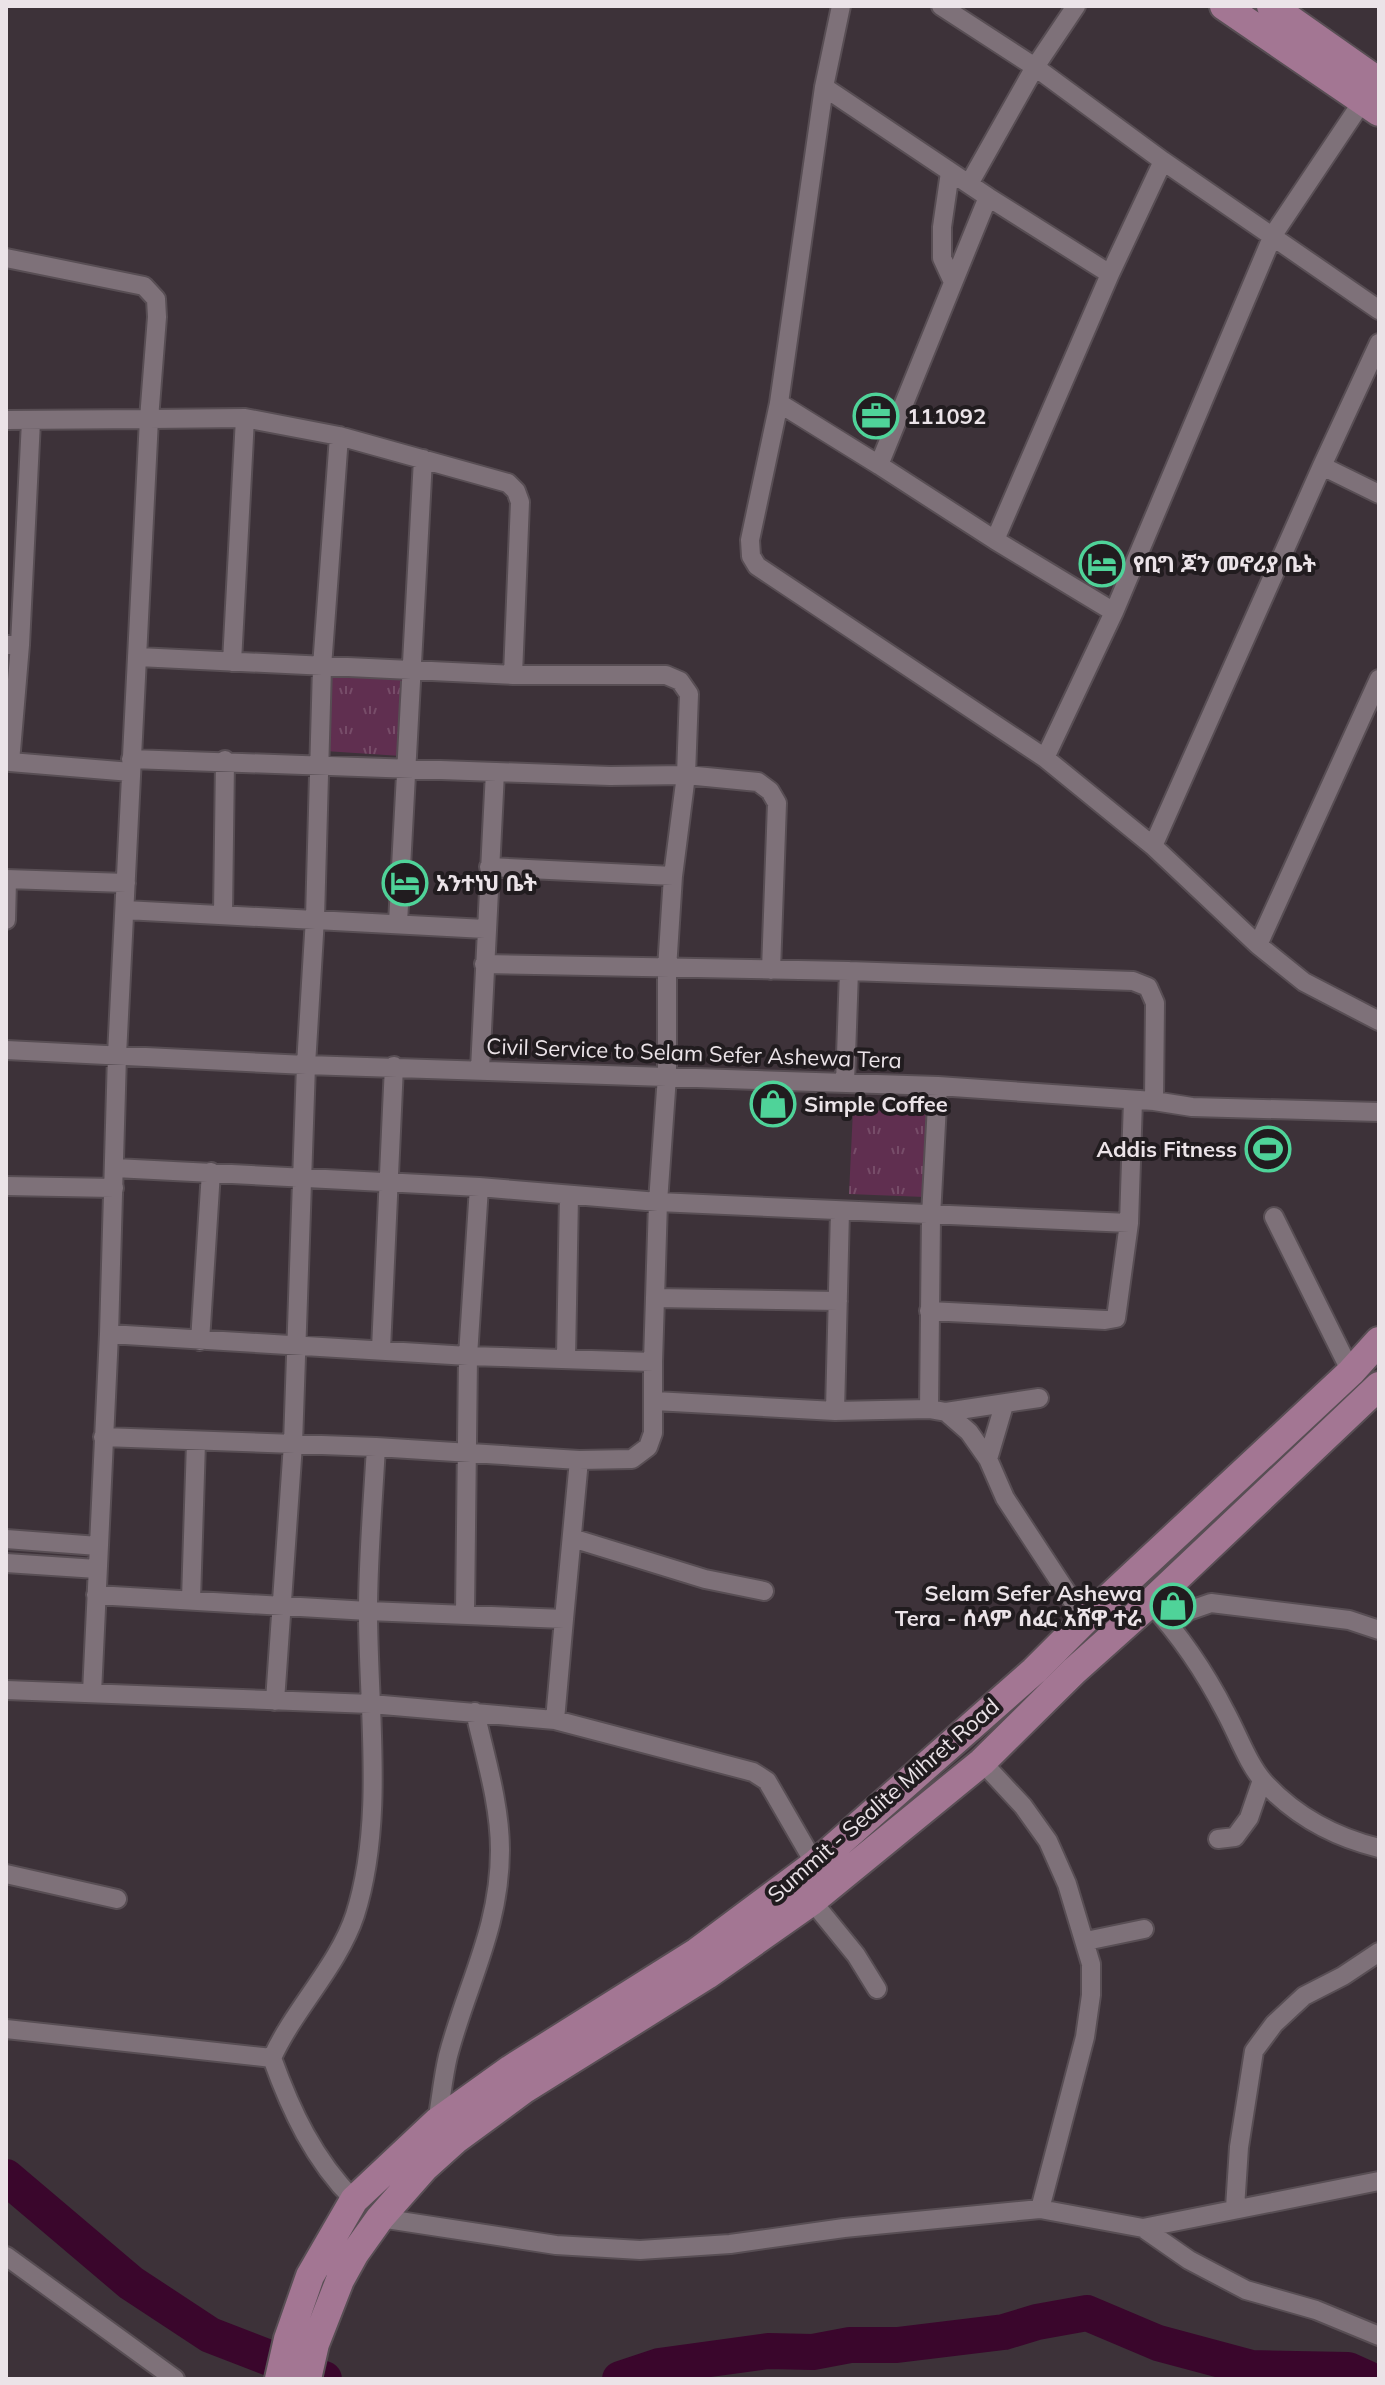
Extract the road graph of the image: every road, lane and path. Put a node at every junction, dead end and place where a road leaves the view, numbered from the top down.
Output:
1 (841, 6) edge
2 (941, 6) edge
3 (1076, 6) edge
4 (1224, 6) edge
5 (1271, 6) edge
6 (1035, 67) junction
7 (824, 87) junction
8 (1374, 94) edge
9 (1163, 161) junction
10 (950, 172) junction
11 (969, 184) junction
12 (988, 197) junction
13 (1273, 235) junction
14 (6, 258) edge
15 (1110, 274) junction
16 (953, 282) junction
17 (1379, 310) edge
18 (1379, 343) edge
19 (779, 403) junction
20 (245, 418) junction
21 (149, 419) junction
22 (6, 420) edge
23 (31, 421) junction
24 (339, 436) junction
25 (423, 459) junction
26 (879, 465) junction
27 (1322, 466) junction
28 (1379, 494) edge
29 (6, 534) edge
30 (25, 535) junction
31 (995, 540) junction
32 (1114, 612) junction
33 (13, 645) edge
34 (138, 657) junction
35 (232, 662) junction
36 (322, 667) junction
37 (411, 669) junction
38 (513, 675) junction
39 (1379, 679) edge
40 (1045, 758) junction
41 (225, 760) junction
42 (8, 762) edge
43 (318, 764) junction
44 (131, 766) junction
45 (407, 767) junction
46 (495, 772) junction
47 (686, 775) junction
48 (1153, 846) junction
49 (489, 867) junction
50 (673, 876) junction
51 (7, 880) edge
52 (126, 883) junction
53 (125, 910) junction
54 (223, 914) junction
55 (315, 918) junction
56 (6, 920) edge
57 (398, 923) junction
58 (485, 929) junction
59 (1258, 945) junction
60 (484, 964) junction
61 (667, 969) junction
62 (771, 970) junction
63 (849, 971) junction
64 (1379, 1021) edge
65 (6, 1050) edge
66 (117, 1055) junction
67 (306, 1065) junction
68 (394, 1066) junction
69 (480, 1069) junction
70 (667, 1076) junction
71 (845, 1083) junction
72 (938, 1086) junction
73 (1133, 1100) junction
74 (1154, 1101) junction
75 (1379, 1112) edge
76 (115, 1168) junction
77 (211, 1172) junction
78 (303, 1178) junction
79 (391, 1183) junction
80 (6, 1186) edge
81 (479, 1187) junction
82 (114, 1188) junction
83 (569, 1195) junction
84 (658, 1202) junction
85 (840, 1211) junction
86 (931, 1216) junction
87 (1274, 1217) dead end
88 (1129, 1223) junction
89 (655, 1298) junction
90 (838, 1301) junction
91 (929, 1311) junction
92 (109, 1334) junction
93 (200, 1341) junction
94 (1379, 1341) edge
95 (296, 1345) junction
96 (381, 1349) junction
97 (468, 1356) junction
98 (566, 1358) junction
99 (653, 1362) junction
100 (1351, 1372) junction
101 (1379, 1386) edge
102 (1039, 1398) dead end
103 (655, 1401) junction
104 (1004, 1405) junction
105 (937, 1410) junction
106 (835, 1411) junction
107 (103, 1437) junction
108 (196, 1442) junction
109 (293, 1444) junction
110 (376, 1447) junction
111 (465, 1451) junction
112 (988, 1459) junction
113 (579, 1460) junction
114 (572, 1538) junction
115 (6, 1539) edge
116 (98, 1546) junction
117 (6, 1563) edge
118 (97, 1569) junction
119 (764, 1591) dead end
120 (96, 1595) junction
121 (191, 1600) junction
122 (1150, 1603) junction
123 (283, 1605) junction
124 (368, 1611) junction
125 (465, 1613) junction
126 (564, 1619) junction
127 (1085, 1620) junction
128 (1171, 1625) junction
129 (1379, 1630) edge
130 (1034, 1671) junction
131 (6, 1690) edge
132 (1054, 1692) junction
133 (92, 1693) junction
134 (275, 1701) junction
135 (371, 1704) junction
136 (475, 1712) junction
137 (555, 1720) junction
138 (982, 1762) junction
139 (1262, 1780) junction
140 (1218, 1839) dead end
141 (1379, 1848) edge
142 (815, 1864) junction
143 (6, 1874) edge
144 (117, 1899) dead end
145 (812, 1901) junction
146 (1144, 1929) dead end
147 (1086, 1941) junction
148 (1379, 1952) edge
149 (877, 1989) dead end
150 (6, 2029) edge
151 (272, 2058) junction
152 (437, 2122) junction
153 (1379, 2181) edge
154 (354, 2200) junction
155 (1235, 2208) junction
156 (1040, 2209) junction
157 (380, 2218) junction
158 (1143, 2228) junction
159 (6, 2256) edge
160 (1379, 2336) edge
161 (302, 2341) junction
162 (175, 2379) edge
163 (279, 2379) edge
164 (307, 2379) edge

1 - 7 street
2 - 6 street
3 - 6 street
4 - 8 main road
5 - 8 main road
6 - 9 street
6 - 11 street
7 - 10 street
7 - 19 street
8 - 13 street
9 - 13 street
9 - 15 street
10 - 11 street
10 - 16 street
11 - 12 street
12 - 15 street
12 - 16 street
13 - 17 street
13 - 32 street
14 - 21 street
15 - 31 street
16 - 26 street
18 - 27 street
19 - 26 street
19 - 40 street
20 - 21 street
20 - 24 street
20 - 35 street
21 - 23 street
21 - 34 street
22 - 23 street
23 - 30 street
24 - 25 street
24 - 36 street
25 - 37 street
25 - 38 street
26 - 31 street
27 - 28 street
27 - 48 street
29 - 30 street
30 - 33 street
31 - 32 street
32 - 40 street
33 - 42 street
34 - 35 street
34 - 44 street
35 - 36 street
36 - 37 street
36 - 43 street
37 - 38 street
37 - 45 street
38 - 47 street
39 - 59 street
40 - 48 street
41 - 43 street
41 - 44 street
41 - 54 street
42 - 44 street
43 - 45 street
43 - 55 street
44 - 52 street
45 - 46 street
45 - 57 street
46 - 47 street
46 - 49 street
47 - 50 street
47 - 62 street
48 - 59 street
49 - 50 street
49 - 58 street
50 - 61 street
51 - 52 street
51 - 56 street
52 - 53 street
53 - 54 street
53 - 66 street
54 - 55 street
55 - 57 street
55 - 67 street
57 - 58 street
58 - 60 street
59 - 64 street
60 - 61 street
60 - 69 street
61 - 62 street
61 - 70 street
62 - 63 street
63 - 71 street
63 - 74 street
65 - 66 street, Civil Service to Selam Sefer Ashewa Tera
66 - 67 street, Civil Service to Selam Sefer Ashewa Tera
66 - 76 street
67 - 68 street, Civil Service to Selam Sefer Ashewa Tera
67 - 78 street
68 - 69 street, Civil Service to Selam Sefer Ashewa Tera
68 - 79 street
69 - 70 street, Civil Service to Selam Sefer Ashewa Tera
70 - 71 street, Civil Service to Selam Sefer Ashewa Tera
70 - 84 street
71 - 72 street, Civil Service to Selam Sefer Ashewa Tera
72 - 73 street, Civil Service to Selam Sefer Ashewa Tera
72 - 86 street
73 - 74 street, Civil Service to Selam Sefer Ashewa Tera
73 - 88 street
74 - 75 street, Civil Service to Selam Sefer Ashewa Tera
76 - 77 street
76 - 82 street
77 - 78 street
77 - 93 street
78 - 79 street
78 - 95 street
79 - 81 street
79 - 96 street
80 - 82 street
81 - 83 street
81 - 97 street
82 - 92 street
83 - 84 street
83 - 98 street
84 - 85 street
84 - 89 street
85 - 86 street
85 - 90 street
86 - 88 street
86 - 91 street
87 - 100 street
88 - 91 street
89 - 90 street
89 - 99 street
90 - 106 street
91 - 105 street
92 - 93 street
92 - 107 street
93 - 95 street
94 - 100 main road, Summit - Sealite Mihret Road
95 - 96 street
95 - 109 street
96 - 97 street
97 - 98 street
97 - 111 street
98 - 99 street
99 - 103 street
100 - 127 main road, Summit - Sealite Mihret Road
101 - 122 main road
102 - 104 street
103 - 106 street
103 - 113 street
104 - 105 street
104 - 112 street
105 - 106 street
105 - 112 street
107 - 108 street
107 - 116 street
108 - 109 street
108 - 121 street
109 - 110 street
109 - 123 street
110 - 111 street
110 - 124 street
111 - 113 street
111 - 125 street
112 - 127 street
113 - 114 street
114 - 119 street
114 - 126 street
115 - 116 street
116 - 118 street
117 - 118 street
118 - 120 street
120 - 121 street
120 - 133 street
121 - 123 street
122 - 128 street
122 - 132 main road
123 - 124 street
123 - 134 street
124 - 125 street
124 - 135 street
125 - 126 street
126 - 137 street
127 - 130 main road, Summit - Sealite Mihret Road
128 - 129 street
128 - 139 street
130 - 132 main road
130 - 142 main road, Summit - Sealite Mihret Road
131 - 133 street
132 - 138 main road
133 - 134 street
134 - 135 street
135 - 136 street
135 - 151 street
136 - 137 street
136 - 152 street
137 - 142 street
138 - 145 main road
138 - 147 street
139 - 140 street
139 - 141 street
142 - 152 main road, Summit - Sealite Mihret Road
143 - 144 street
145 - 149 street
145 - 157 main road
146 - 147 street
147 - 156 street
148 - 155 street
150 - 151 street
151 - 154 street
152 - 154 main road, Summit - Sealite Mihret Road
153 - 155 street
154 - 161 main road, Summit - Sealite Mihret Road
155 - 158 street
156 - 157 street
156 - 158 street
157 - 161 main road
158 - 160 street
159 - 162 street
161 - 163 main road
161 - 164 main road

